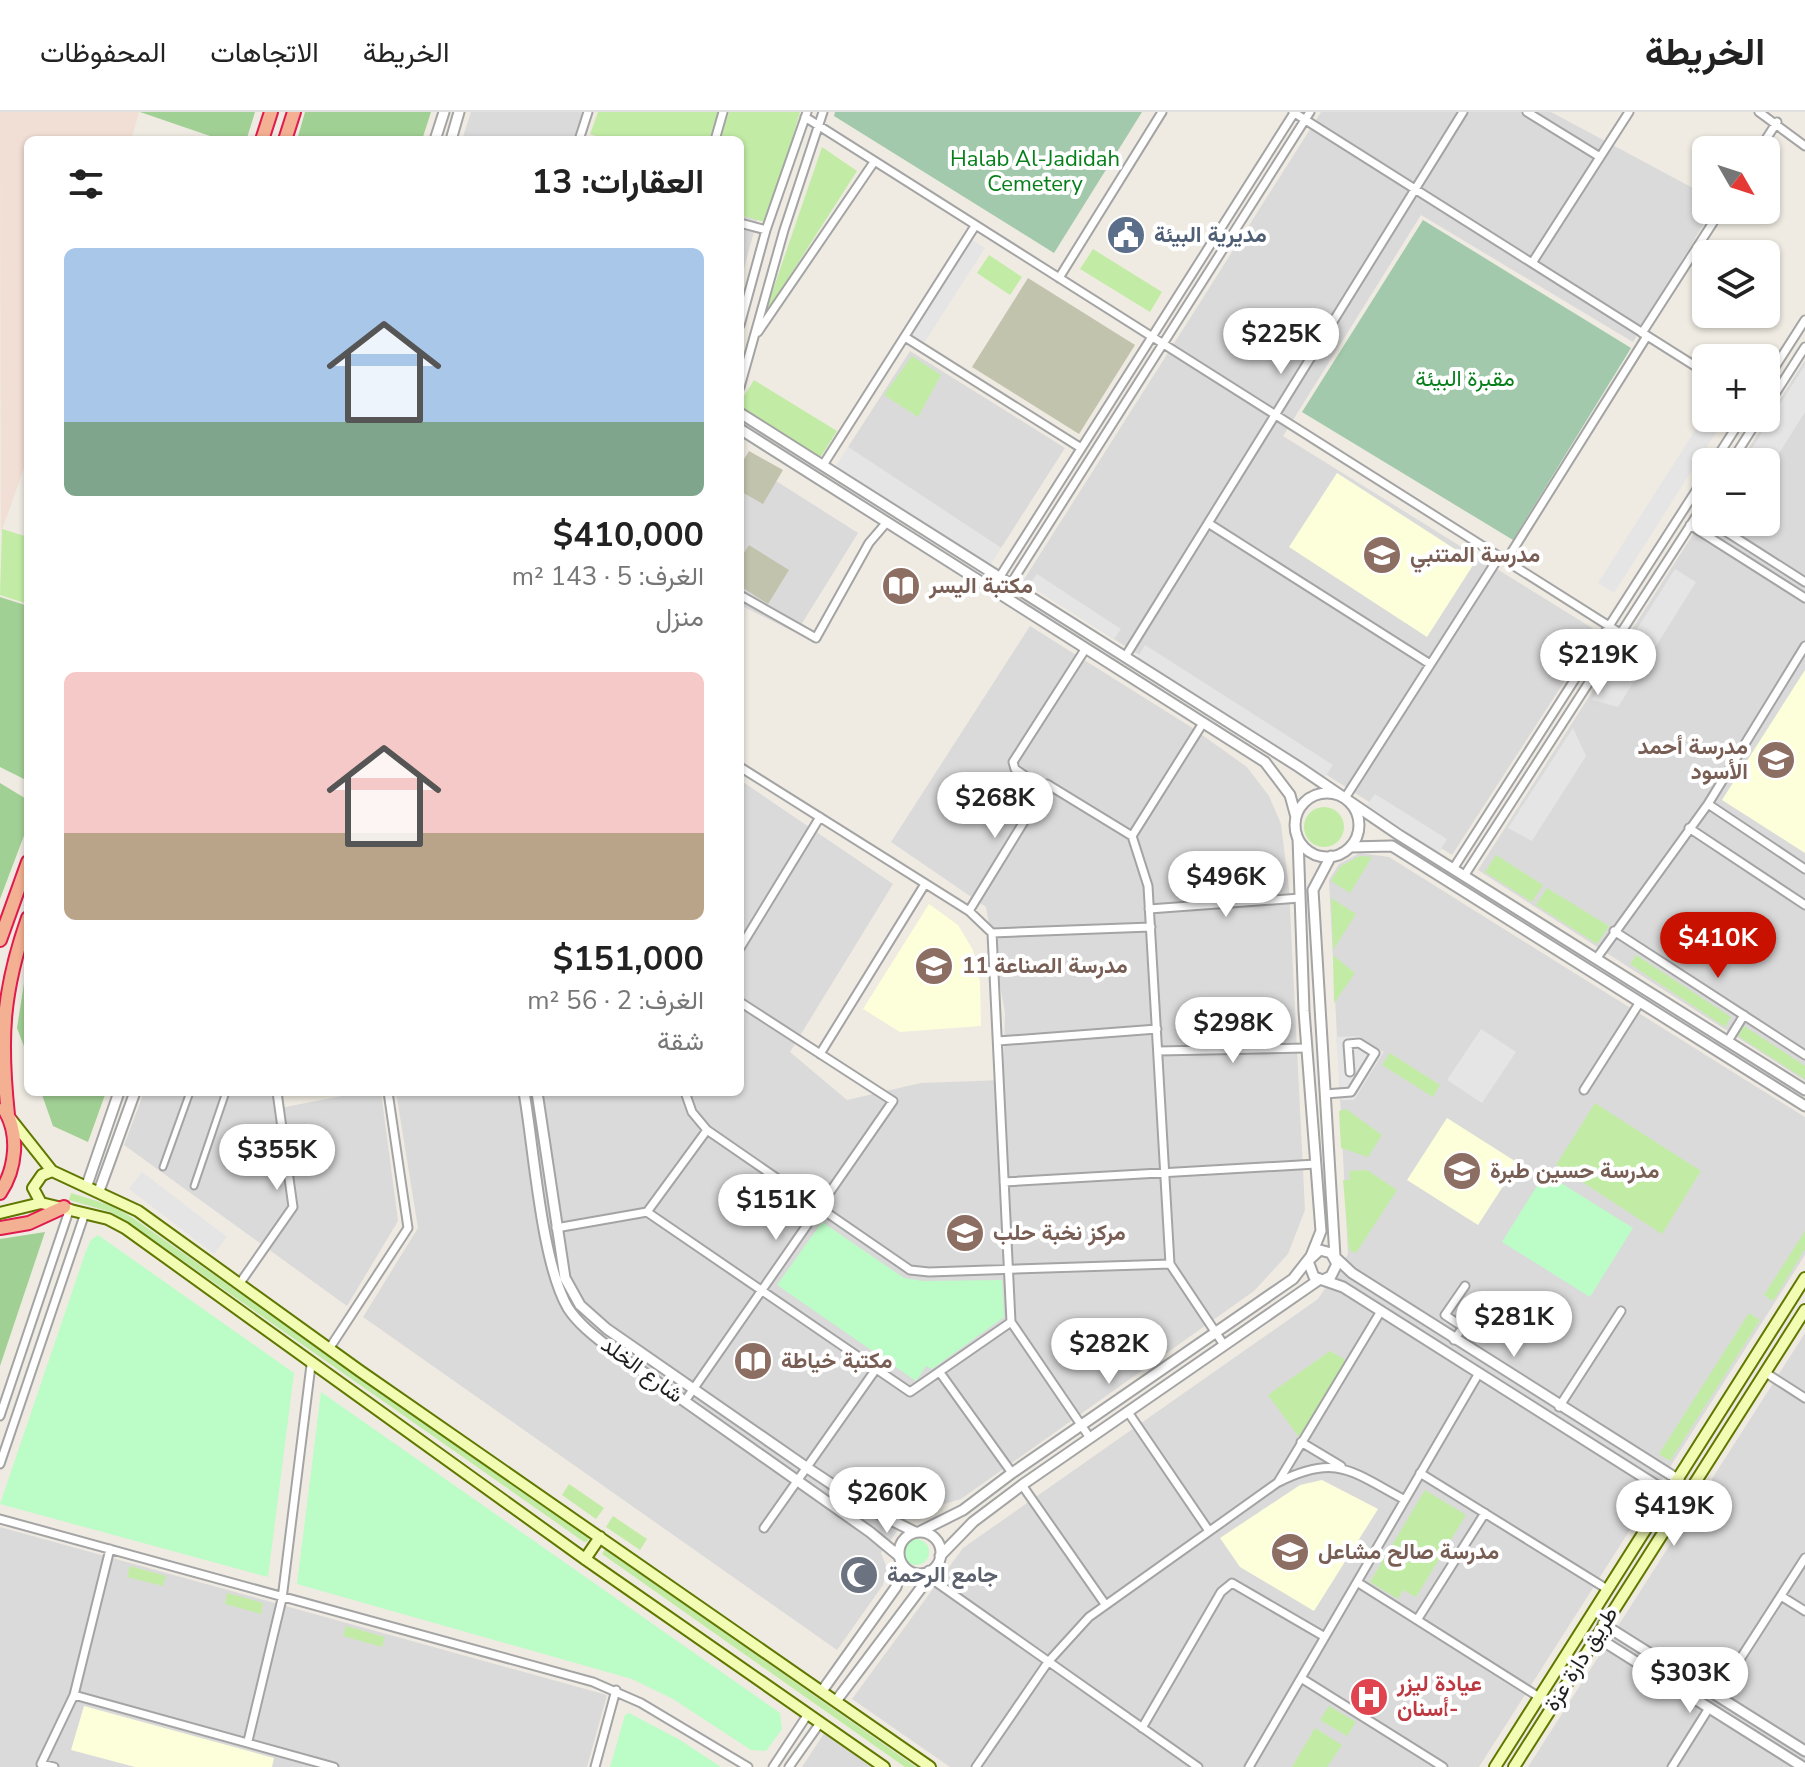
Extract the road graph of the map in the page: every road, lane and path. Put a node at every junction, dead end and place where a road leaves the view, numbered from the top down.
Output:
1 (271, 112) edge
2 (294, 112) edge
3 (444, 112) edge
4 (459, 112) edge
5 (588, 112) edge
6 (723, 112) edge
7 (823, 112) edge
8 (1162, 112) edge
9 (1293, 112) edge
10 (1463, 112) edge
11 (1527, 112) edge
12 (1629, 112) edge
13 (1759, 112) edge
14 (806, 115) edge
15 (1308, 116) edge
16 (1777, 122) junction
17 (819, 125) junction
18 (263, 136) edge
19 (286, 136) edge
20 (436, 136) edge
21 (452, 136) edge
22 (580, 136) edge
23 (716, 136) edge
24 (1768, 136) edge
25 (1805, 146) edge
26 (1600, 157) junction
27 (874, 162) junction
28 (1415, 189) junction
29 (744, 224) edge
30 (1712, 224) edge
31 (975, 226) junction
32 (766, 230) junction
33 (1532, 263) junction
34 (1059, 278) junction
35 (744, 310) edge
36 (1805, 320) edge
37 (1645, 334) junction
38 (754, 336) junction
39 (905, 337) junction
40 (1151, 337) junction
41 (1163, 344) junction
42 (1805, 347) edge
43 (1780, 359) edge
44 (1692, 364) edge
45 (744, 372) edge
46 (1780, 386) edge
47 (1275, 415) junction
48 (744, 416) edge
49 (744, 432) edge
50 (1081, 448) junction
51 (823, 465) junction
52 (1692, 497) edge
53 (887, 522) junction
54 (1692, 522) edge
55 (1208, 523) junction
56 (1690, 525) junction
57 (1733, 536) edge
58 (1502, 559) junction
59 (999, 577) junction
60 (1805, 582) edge
61 (1011, 585) junction
62 (992, 589) junction
63 (1003, 596) junction
64 (744, 597) edge
65 (1805, 598) edge
66 (1609, 626) junction
67 (1082, 630) junction
68 (1620, 633) junction
69 (1074, 641) junction
70 (1805, 646) edge
71 (1086, 648) junction
72 (1125, 657) junction
73 (1430, 664) junction
74 (1203, 723) junction
75 (744, 770) edge
76 (1044, 789) junction
77 (1345, 798) junction
78 (1708, 804) junction
79 (820, 817) junction
80 (1296, 817) junction
81 (1689, 828) junction
82 (1132, 836) junction
83 (1298, 838) junction
84 (1350, 847) junction
85 (1331, 856) junction
86 (1453, 869) junction
87 (1805, 869) edge
88 (24, 873) edge
89 (1464, 876) junction
90 (925, 884) junction
91 (1300, 898) junction
92 (1805, 905) edge
93 (1149, 909) junction
94 (969, 911) junction
95 (1151, 927) junction
96 (24, 929) edge
97 (1614, 931) junction
98 (992, 933) junction
99 (0, 940) edge
100 (744, 941) edge
101 (1596, 959) junction
102 (1640, 1002) junction
103 (744, 1005) edge
104 (1744, 1015) junction
105 (1157, 1029) junction
106 (998, 1041) junction
107 (1728, 1041) junction
108 (1307, 1048) junction
109 (1158, 1051) junction
110 (820, 1054) junction
111 (1805, 1055) edge
112 (1323, 1062) junction
113 (1308, 1064) junction
114 (1350, 1072) dead end
115 (1584, 1090) dead end
116 (1805, 1090) edge
117 (1325, 1094) junction
118 (118, 1096) edge
119 (134, 1096) edge
120 (189, 1096) edge
121 (225, 1096) edge
122 (278, 1096) edge
123 (389, 1096) edge
124 (525, 1096) edge
125 (538, 1096) edge
126 (686, 1096) edge
127 (0, 1103) edge
128 (1805, 1106) edge
129 (8, 1115) junction
130 (707, 1130) junction
131 (1316, 1164) junction
132 (163, 1167) dead end
133 (52, 1171) junction
134 (1165, 1173) junction
135 (1004, 1182) junction
136 (87, 1185) junction
137 (194, 1186) dead end
138 (99, 1191) junction
139 (0, 1193) edge
140 (41, 1203) junction
141 (67, 1208) junction
142 (818, 1209) junction
143 (647, 1212) junction
144 (0, 1213) edge
145 (85, 1213) junction
146 (0, 1228) edge
147 (556, 1228) junction
148 (1311, 1256) junction
149 (1335, 1257) junction
150 (1170, 1264) junction
151 (1008, 1268) junction
152 (225, 1272) junction
153 (1805, 1278) edge
154 (1323, 1279) junction
155 (240, 1283) junction
156 (1465, 1286) dead end
157 (211, 1289) junction
158 (761, 1292) junction
159 (1805, 1310) edge
160 (1381, 1311) junction
161 (1621, 1311) dead end
162 (1011, 1322) junction
163 (1215, 1332) junction
164 (1454, 1340) junction
165 (1224, 1345) junction
166 (329, 1349) junction
167 (311, 1365) junction
168 (876, 1369) junction
169 (1479, 1373) junction
170 (1766, 1373) junction
171 (941, 1374) junction
172 (693, 1389) junction
173 (1805, 1398) edge
174 (685, 1401) junction
175 (1559, 1407) junction
176 (1128, 1412) junction
177 (0, 1416) edge
178 (1081, 1425) junction
179 (1090, 1438) junction
180 (1301, 1442) junction
181 (1692, 1461) junction
182 (0, 1464) edge
183 (806, 1467) junction
184 (1343, 1467) junction
185 (1706, 1468) junction
186 (1012, 1473) junction
187 (1420, 1473) junction
188 (797, 1480) junction
189 (1679, 1480) junction
190 (1277, 1483) junction
191 (1022, 1485) junction
192 (1670, 1494) junction
193 (1405, 1500) junction
194 (1485, 1513) junction
195 (0, 1519) edge
196 (764, 1528) dead end
197 (1209, 1531) junction
198 (917, 1532) junction
199 (600, 1537) junction
200 (110, 1549) junction
201 (940, 1556) junction
202 (1805, 1558) edge
203 (585, 1559) junction
204 (901, 1561) junction
205 (927, 1574) junction
206 (1357, 1582) junction
207 (1607, 1589) junction
208 (1781, 1596) junction
209 (282, 1599) junction
210 (1105, 1604) junction
211 (1805, 1611) edge
212 (1417, 1620) junction
213 (1603, 1624) junction
214 (1595, 1636) junction
215 (1325, 1637) junction
216 (1048, 1662) junction
217 (1301, 1678) junction
218 (616, 1690) junction
219 (822, 1691) junction
220 (74, 1695) junction
221 (1717, 1695) junction
222 (1539, 1697) junction
223 (836, 1701) junction
224 (1709, 1708) junction
225 (808, 1714) junction
226 (820, 1723) junction
227 (1142, 1728) junction
228 (248, 1741) junction
229 (1805, 1751) edge
230 (40, 1765) edge
231 (54, 1767) edge
232 (334, 1767) edge
233 (595, 1767) edge
234 (748, 1767) edge
235 (773, 1767) edge
236 (789, 1767) edge
237 (884, 1767) edge
238 (930, 1767) edge
239 (976, 1767) edge
240 (1198, 1767) edge
241 (1249, 1767) edge
242 (1443, 1767) edge
243 (1495, 1767) edge
244 (1514, 1767) edge
245 (1672, 1767) edge
246 (1803, 1767) edge

1 - 18 highway
2 - 19 highway
3 - 20 street
4 - 21 street
5 - 22 street
6 - 23 street
7 - 17 street
8 - 34 street
9 - 15 street
9 - 40 street
10 - 28 street
11 - 26 street
12 - 26 street
13 - 16 street
14 - 17 street
14 - 32 street
15 - 28 street
15 - 41 street
16 - 24 street
16 - 25 street
17 - 27 street
17 - 38 street
26 - 33 street
27 - 31 street
27 - 38 street
28 - 33 street
28 - 47 street
29 - 32 street
30 - 37 street
31 - 34 street
31 - 39 street
32 - 35 street
33 - 37 street
34 - 40 street
36 - 43 street
37 - 44 street
37 - 58 street
38 - 45 street
39 - 50 street
39 - 51 street
40 - 41 street
40 - 50 street
41 - 47 street
41 - 61 street
42 - 46 street
47 - 55 street
47 - 58 street
48 - 51 street
49 - 53 street
50 - 59 street
51 - 59 street
52 - 66 street
53 - 62 street
53 - 64 street
54 - 56 street
55 - 72 street
55 - 73 street
56 - 65 street
56 - 68 street
57 - 60 street
58 - 66 street
58 - 73 street
59 - 61 street
59 - 62 street
61 - 63 street
61 - 67 street
62 - 63 street
63 - 69 street
66 - 68 street
66 - 86 street
67 - 69 street
67 - 72 street
68 - 89 street
69 - 71 street
70 - 78 street
71 - 74 street
71 - 76 street
72 - 77 street
73 - 77 street
74 - 80 street
74 - 82 street
75 - 79 street
76 - 82 street
76 - 94 street
77 - 80 street
77 - 84 street
77 - 86 street
78 - 81 street
78 - 87 street
79 - 90 street
79 - 100 street
80 - 83 street
81 - 92 street
81 - 97 street
82 - 93 street
83 - 85 street
83 - 91 street
84 - 85 street
84 - 102 street
85 - 112 street
86 - 89 street
88 - 99 highway
89 - 101 street
90 - 94 street
90 - 110 street
91 - 93 street
91 - 108 street
93 - 95 street
94 - 98 street
95 - 98 street
95 - 105 street
96 - 129 highway
97 - 101 street
97 - 104 street
98 - 106 street
101 - 107 street
102 - 115 street
102 - 128 street
103 - 110 street
104 - 107 street
104 - 111 street
105 - 106 street
105 - 109 street
106 - 135 street
107 - 116 street
108 - 109 street
108 - 113 street
109 - 134 street
110 - 142 street
112 - 113 street
112 - 117 street
113 - 131 street
114 - 117 street
117 - 149 street
118 - 136 street
119 - 138 street
120 - 132 street
121 - 137 street
122 - 155 street
123 - 166 street
124 - 174 street, شارع الخلد
125 - 147 street
126 - 130 street
127 - 129 highway
129 - 133 main road
129 - 139 highway
130 - 142 street
130 - 143 street
131 - 134 street
131 - 148 street
133 - 136 main road
133 - 140 main road
134 - 135 street
134 - 150 street
135 - 151 street
136 - 138 main road
138 - 152 main road
140 - 141 main road
140 - 144 main road
141 - 145 main road
141 - 146 highway
141 - 177 street
142 - 151 street
142 - 158 street
143 - 147 street
143 - 158 street
145 - 157 main road
145 - 182 street
147 - 172 street
148 - 149 street
148 - 154 street
148 - 163 street
149 - 154 street
149 - 164 street
150 - 151 street
150 - 163 street
151 - 162 street
152 - 155 main road
152 - 157 main road
153 - 181 main road
154 - 160 street
154 - 165 street
155 - 166 main road
156 - 164 street
157 - 167 main road
158 - 168 street
158 - 172 street
159 - 170 main road, طريق دارة عزة
160 - 169 street
160 - 180 street
161 - 175 street
162 - 171 street
162 - 178 street
163 - 165 street
163 - 178 street
164 - 175 street
165 - 176 street
166 - 199 main road
167 - 203 main road
167 - 209 street
168 - 171 street
168 - 183 street
169 - 187 street
169 - 192 street
170 - 173 street
170 - 185 main road, طريق دارة عزة
171 - 186 street
172 - 174 street
172 - 183 street
174 - 188 street, شارع الخلد
175 - 189 street
176 - 179 street
176 - 197 street
178 - 179 street
178 - 186 street
179 - 191 street
180 - 184 street
180 - 190 street
181 - 185 main road
181 - 189 main road
183 - 188 street
183 - 198 street
184 - 190 street
184 - 193 street
185 - 213 main road, طريق دارة عزة
186 - 198 street
187 - 193 street
187 - 194 street
188 - 196 street
188 - 204 street, شارع الخلد
189 - 192 main road
190 - 197 street
191 - 201 street
191 - 210 street
192 - 207 main road
193 - 206 street
194 - 207 street
194 - 212 street
195 - 200 street
197 - 210 street
198 - 201 street
198 - 204 street
199 - 203 main road
199 - 219 main road
200 - 209 street
200 - 220 street
201 - 205 street
202 - 208 street
203 - 225 main road
204 - 205 street
204 - 219 street
205 - 216 street
205 - 223 street
206 - 212 street
206 - 215 street
207 - 222 main road
208 - 211 street
208 - 221 street
209 - 218 street
209 - 228 street
210 - 216 street
212 - 222 street
213 - 214 main road, طريق دارة عزة
213 - 221 street
214 - 224 street
214 - 244 main road, طريق دارة عزة
215 - 217 street
215 - 227 street
216 - 227 street
216 - 239 street
217 - 241 street
217 - 242 street
218 - 233 street
218 - 234 street
219 - 223 main road
220 - 228 street
220 - 230 street
221 - 229 street
222 - 243 main road
223 - 238 main road
224 - 245 street
224 - 246 street
225 - 226 main road
225 - 235 street
226 - 236 street
226 - 237 main road
227 - 240 street
228 - 232 street
230 - 231 street

